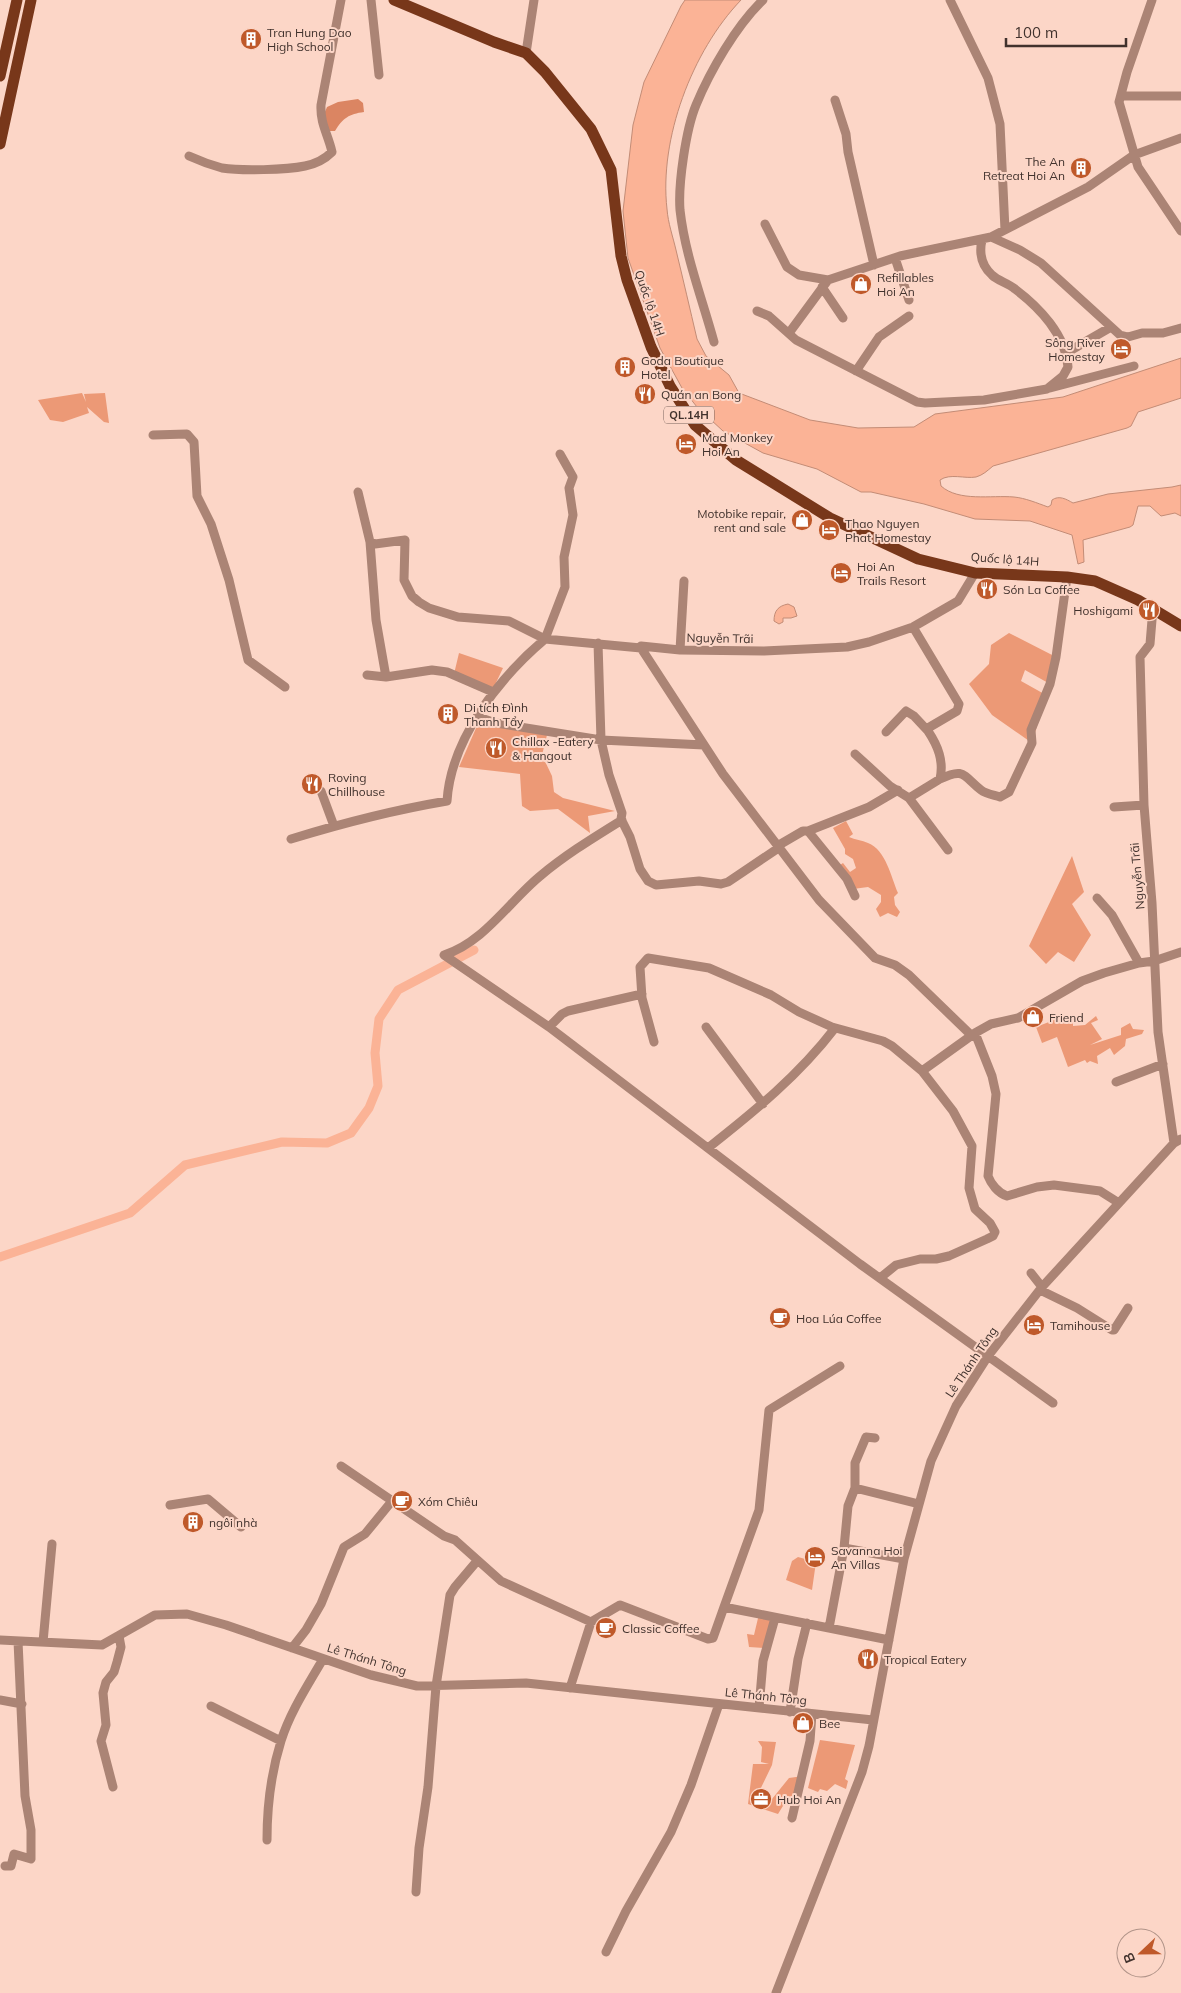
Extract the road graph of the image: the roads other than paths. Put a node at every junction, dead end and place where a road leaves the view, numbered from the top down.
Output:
1 (17, 0) edge
2 (30, 0) edge
3 (342, 0) edge
4 (371, 0) edge
5 (534, 0) edge
6 (763, 0) edge
7 (950, 0) edge
8 (1152, 0) edge
9 (400, 1) edge
10 (526, 53) junction
11 (380, 75) dead end
12 (0, 76) edge
13 (1181, 96) edge
14 (1120, 98) junction
15 (834, 100) dead end
16 (1181, 138) edge
17 (0, 144) edge
18 (1134, 154) junction
19 (189, 156) dead end
20 (765, 224) dead end
21 (1005, 230) junction
22 (1181, 231) edge
23 (987, 238) junction
24 (895, 258) junction
25 (874, 265) junction
26 (825, 284) junction
27 (909, 300) dead end
28 (757, 311) dead end
29 (909, 316) dead end
30 (843, 318) dead end
31 (1111, 327) junction
32 (1181, 328) edge
33 (788, 333) junction
34 (714, 342) dead end
35 (1066, 353) junction
36 (1134, 366) dead end
37 (856, 371) junction
38 (1047, 389) junction
39 (153, 435) dead end
40 (560, 454) dead end
41 (358, 492) dead end
42 (370, 542) junction
43 (975, 572) junction
44 (1067, 577) junction
45 (684, 581) dead end
46 (1153, 608) junction
47 (1181, 626) edge
48 (913, 627) junction
49 (545, 639) junction
50 (598, 643) junction
51 (641, 648) junction
52 (680, 650) junction
53 (367, 675) dead end
54 (386, 677) junction
55 (285, 687) dead end
56 (493, 692) junction
57 (478, 717) junction
58 (928, 731) junction
59 (886, 732) dead end
60 (601, 740) junction
61 (704, 745) junction
62 (855, 754) dead end
63 (940, 779) junction
64 (898, 790) junction
65 (321, 791) dead end
66 (909, 798) junction
67 (1144, 805) junction
68 (1114, 807) dead end
69 (622, 820) junction
70 (334, 826) junction
71 (808, 831) junction
72 (291, 839) dead end
73 (779, 846) junction
74 (948, 850) dead end
75 (855, 896) dead end
76 (1097, 898) dead end
77 (1181, 952) edge
78 (1154, 961) junction
79 (1139, 963) junction
80 (642, 994) junction
81 (706, 1026) dead end
82 (549, 1027) junction
83 (834, 1028) junction
84 (973, 1034) junction
85 (654, 1042) dead end
86 (1163, 1064) junction
87 (922, 1071) junction
88 (1116, 1082) dead end
89 (763, 1104) junction
90 (1177, 1141) edge
91 (708, 1148) junction
92 (1119, 1202) junction
93 (1031, 1273) dead end
94 (880, 1278) junction
95 (1041, 1289) junction
96 (1128, 1308) dead end
97 (988, 1356) junction
98 (840, 1366) dead end
99 (1053, 1403) dead end
100 (875, 1438) dead end
101 (341, 1466) dead end
102 (855, 1488) junction
103 (392, 1501) junction
104 (919, 1504) junction
105 (170, 1505) dead end
106 (241, 1527) dead end
107 (52, 1544) dead end
108 (844, 1548) junction
109 (904, 1559) junction
110 (477, 1561) junction
111 (724, 1607) junction
112 (775, 1618) junction
113 (591, 1622) junction
114 (807, 1623) junction
115 (829, 1628) junction
116 (119, 1636) junction
117 (0, 1640) edge
118 (889, 1640) junction
119 (18, 1641) junction
120 (43, 1642) junction
121 (292, 1648) junction
122 (323, 1659) junction
123 (436, 1686) junction
124 (570, 1688) junction
125 (0, 1700) edge
126 (22, 1704) junction
127 (719, 1704) junction
128 (211, 1706) dead end
129 (758, 1708) junction
130 (790, 1712) junction
131 (812, 1714) junction
132 (873, 1720) junction
133 (281, 1741) junction
134 (113, 1787) dead end
135 (792, 1818) dead end
136 (267, 1840) dead end
137 (5, 1866) dead end
138 (416, 1892) dead end
139 (606, 1952) dead end
140 (776, 1993) edge

1 - 12 main road
2 - 17 main road
3 - 19 street
4 - 11 street
5 - 10 street
6 - 34 street
7 - 21 street
8 - 14 street
9 - 10 main road, Quốc lộ 14H / QL.14H
10 - 43 main road, Quốc lộ 14H / QL.14H
13 - 14 street
14 - 18 street
15 - 25 street
16 - 18 street
18 - 21 street
18 - 22 street
20 - 26 street
21 - 23 street
23 - 24 street
23 - 31 street
23 - 35 street
24 - 25 street
24 - 27 street
25 - 26 street
26 - 30 street
26 - 33 street
28 - 33 street
29 - 37 street
31 - 32 street
31 - 35 street
33 - 37 street
35 - 38 street
36 - 38 street
37 - 38 street
39 - 55 street
40 - 49 street
41 - 42 street
42 - 49 street
42 - 54 street
43 - 44 main road, Quốc lộ 14H / QL.14H
43 - 48 street, Nguyễn Trãi
44 - 46 main road, Quốc lộ 14H / QL.14H
44 - 63 street
45 - 52 street
46 - 47 main road, Quốc lộ 14H / QL.14H
46 - 67 street, Nguyễn Trãi
48 - 52 street, Nguyễn Trãi
48 - 58 street
49 - 50 street, Nguyễn Trãi
49 - 56 street
50 - 51 street, Nguyễn Trãi
50 - 60 street
51 - 52 street, Nguyễn Trãi
51 - 61 street
53 - 54 street
54 - 56 street
56 - 57 street
57 - 60 street
57 - 70 street
58 - 59 street
58 - 63 street
60 - 61 street
60 - 69 street
61 - 73 street
62 - 64 street
63 - 66 street
64 - 66 street
64 - 71 street
65 - 70 street
66 - 74 street
67 - 68 street
67 - 78 street, Nguyễn Trãi
69 - 73 street
69 - 82 street
70 - 72 street
71 - 73 street
71 - 75 street
73 - 84 street
76 - 79 street
77 - 78 street
78 - 79 street
78 - 86 street, Nguyễn Trãi
79 - 84 street
80 - 82 street
80 - 83 street
80 - 85 street
81 - 89 street
82 - 91 street
83 - 87 street
83 - 89 street
84 - 87 street
84 - 92 street
86 - 88 street
86 - 90 street, Nguyễn Trãi
87 - 94 street
89 - 91 street
90 - 92 street, Lê Thánh Tông
91 - 94 street
92 - 95 street, Lê Thánh Tông
93 - 95 street
94 - 97 street
95 - 96 street
95 - 97 street, Lê Thánh Tông
97 - 99 street
97 - 104 street, Lê Thánh Tông
98 - 111 street
100 - 102 street
101 - 103 street
102 - 104 street
102 - 108 street
103 - 110 street
103 - 121 street
104 - 109 street, Lê Thánh Tông
105 - 106 street
107 - 120 street
108 - 109 street
108 - 115 street
109 - 118 street, Lê Thánh Tông
110 - 113 street
110 - 123 street
111 - 112 street
111 - 113 street
112 - 114 street
112 - 129 street
113 - 124 street
114 - 115 street
114 - 130 street
115 - 118 street
116 - 120 street, Lê Thánh Tông
116 - 121 street, Lê Thánh Tông
116 - 134 street
117 - 119 street, Lê Thánh Tông
118 - 132 street, Lê Thánh Tông
119 - 120 street, Lê Thánh Tông
119 - 126 street
121 - 122 street, Lê Thánh Tông
122 - 123 street, Lê Thánh Tông
122 - 133 street
123 - 124 street, Lê Thánh Tông
123 - 138 street
124 - 127 street, Lê Thánh Tông
125 - 126 street
126 - 137 street
127 - 129 street, Lê Thánh Tông
127 - 139 street
128 - 133 street
129 - 130 street, Lê Thánh Tông
130 - 131 street, Lê Thánh Tông
131 - 132 street, Lê Thánh Tông
131 - 135 street
132 - 140 street
133 - 136 street

